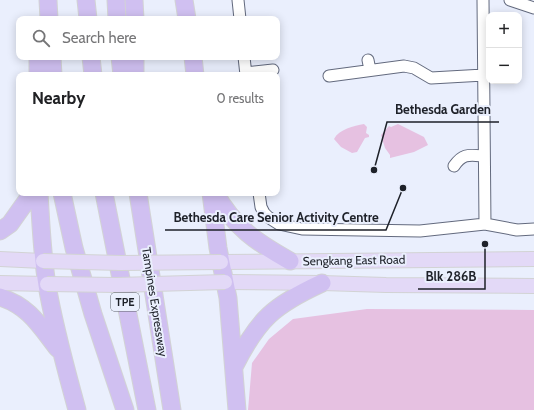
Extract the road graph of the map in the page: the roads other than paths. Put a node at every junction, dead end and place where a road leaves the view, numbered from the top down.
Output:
1 (37, 0) edge
2 (48, 0) edge
3 (86, 0) edge
4 (116, 0) edge
5 (134, 0) edge
6 (184, 0) edge
7 (238, 0) edge
8 (483, 0) edge
9 (510, 0) edge
10 (530, 0) edge
11 (534, 2) edge
12 (534, 8) edge
13 (37, 16) edge
14 (49, 16) edge
15 (88, 16) edge
16 (117, 16) edge
17 (134, 16) edge
18 (187, 16) edge
19 (240, 16) edge
20 (38, 60) edge
21 (52, 60) edge
22 (91, 60) edge
23 (120, 60) edge
24 (135, 60) edge
25 (192, 60) edge
26 (244, 60) edge
27 (273, 70) dead end
28 (38, 72) edge
29 (53, 72) edge
30 (93, 72) edge
31 (122, 72) edge
32 (135, 72) edge
33 (194, 72) edge
34 (246, 72) edge
35 (260, 72) edge
36 (484, 75) junction
37 (329, 76) dead end
38 (484, 156) junction
39 (454, 166) dead end
40 (30, 196) edge
41 (39, 196) edge
42 (63, 196) edge
43 (105, 196) edge
44 (138, 196) edge
45 (211, 196) edge
46 (217, 196) edge
47 (259, 196) edge
48 (485, 224) junction
49 (534, 230) edge
50 (0, 231) edge
51 (0, 259) edge
52 (534, 259) edge
53 (44, 261) junction
54 (290, 261) junction
55 (221, 262) junction
56 (0, 282) edge
57 (225, 282) junction
58 (322, 283) junction
59 (47, 284) junction
60 (534, 286) edge
61 (0, 297) edge
62 (62, 354) junction
63 (233, 368) junction
64 (77, 410) edge
65 (125, 410) edge
66 (147, 410) edge
67 (172, 410) edge
68 (237, 410) edge

1 - 13 highway
2 - 14 highway
3 - 15 highway
4 - 16 highway
5 - 17 highway
6 - 18 highway
7 - 19 street
8 - 36 street
9 - 12 street
10 - 11 street
20 - 28 highway
21 - 29 highway
22 - 30 highway
23 - 31 highway
24 - 32 highway
25 - 33 highway
26 - 34 street
27 - 35 street
36 - 37 street
36 - 38 street
38 - 39 street
38 - 48 street
40 - 50 highway
41 - 53 highway
42 - 65 highway
43 - 66 highway, TPE
44 - 67 highway, Tampines Expressway / TPE
45 - 55 highway
46 - 54 highway
47 - 48 street
48 - 49 street
51 - 53 main road, Sengkang East Road
52 - 54 main road, Sengkang East Road
53 - 55 main road, Sengkang East Road, bridge
53 - 59 highway
54 - 55 main road, Sengkang East Road
55 - 57 highway
56 - 59 main road, Sengkang East Road
57 - 58 main road, Sengkang East Road
57 - 59 main road, Sengkang East Road, bridge
57 - 63 highway
58 - 60 main road, Sengkang East Road
58 - 63 highway
59 - 62 highway
61 - 62 highway
62 - 64 highway
63 - 68 highway

